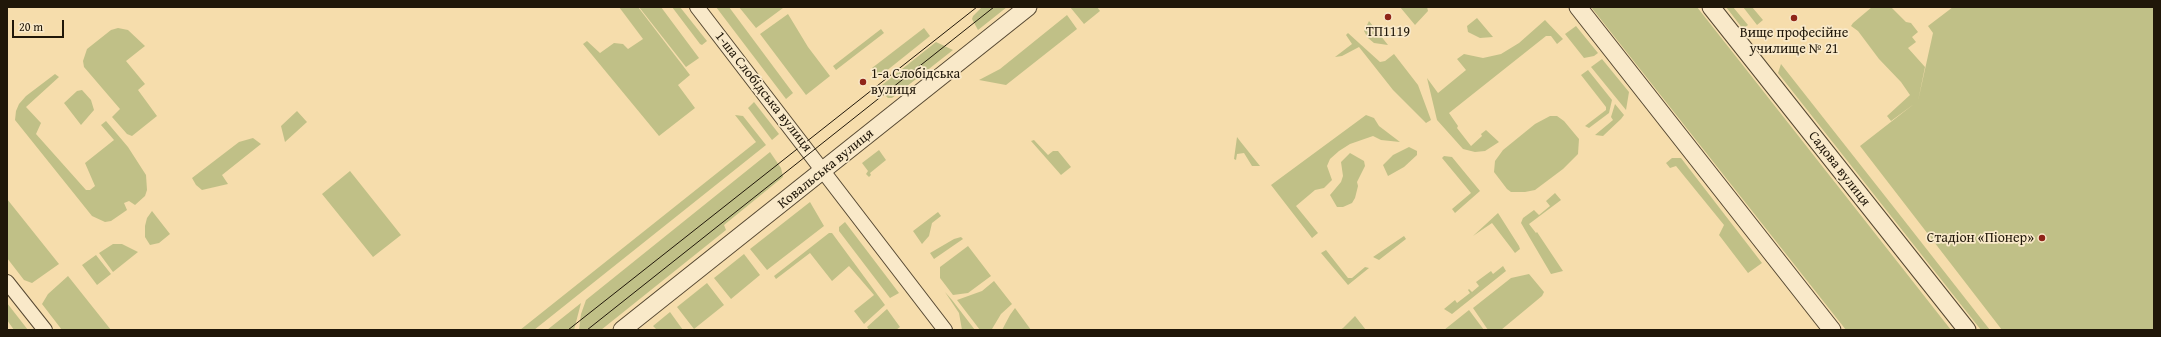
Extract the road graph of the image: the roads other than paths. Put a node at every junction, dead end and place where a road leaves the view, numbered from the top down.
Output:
1 (698, 7) edge
2 (1028, 7) edge
3 (1578, 7) edge
4 (1711, 7) edge
5 (824, 170) junction
6 (7, 282) edge
7 (45, 330) edge
8 (622, 330) edge
9 (945, 330) edge
10 (1832, 330) edge
11 (1967, 330) edge

1 - 5 street, 1-ша Слобідська вулиця
2 - 5 street, Ковальська вулиця
3 - 10 street
4 - 11 street, Садова вулиця
5 - 8 street, Ковальська вулиця
5 - 9 street, 1-ша Слобідська вулиця
6 - 7 street

